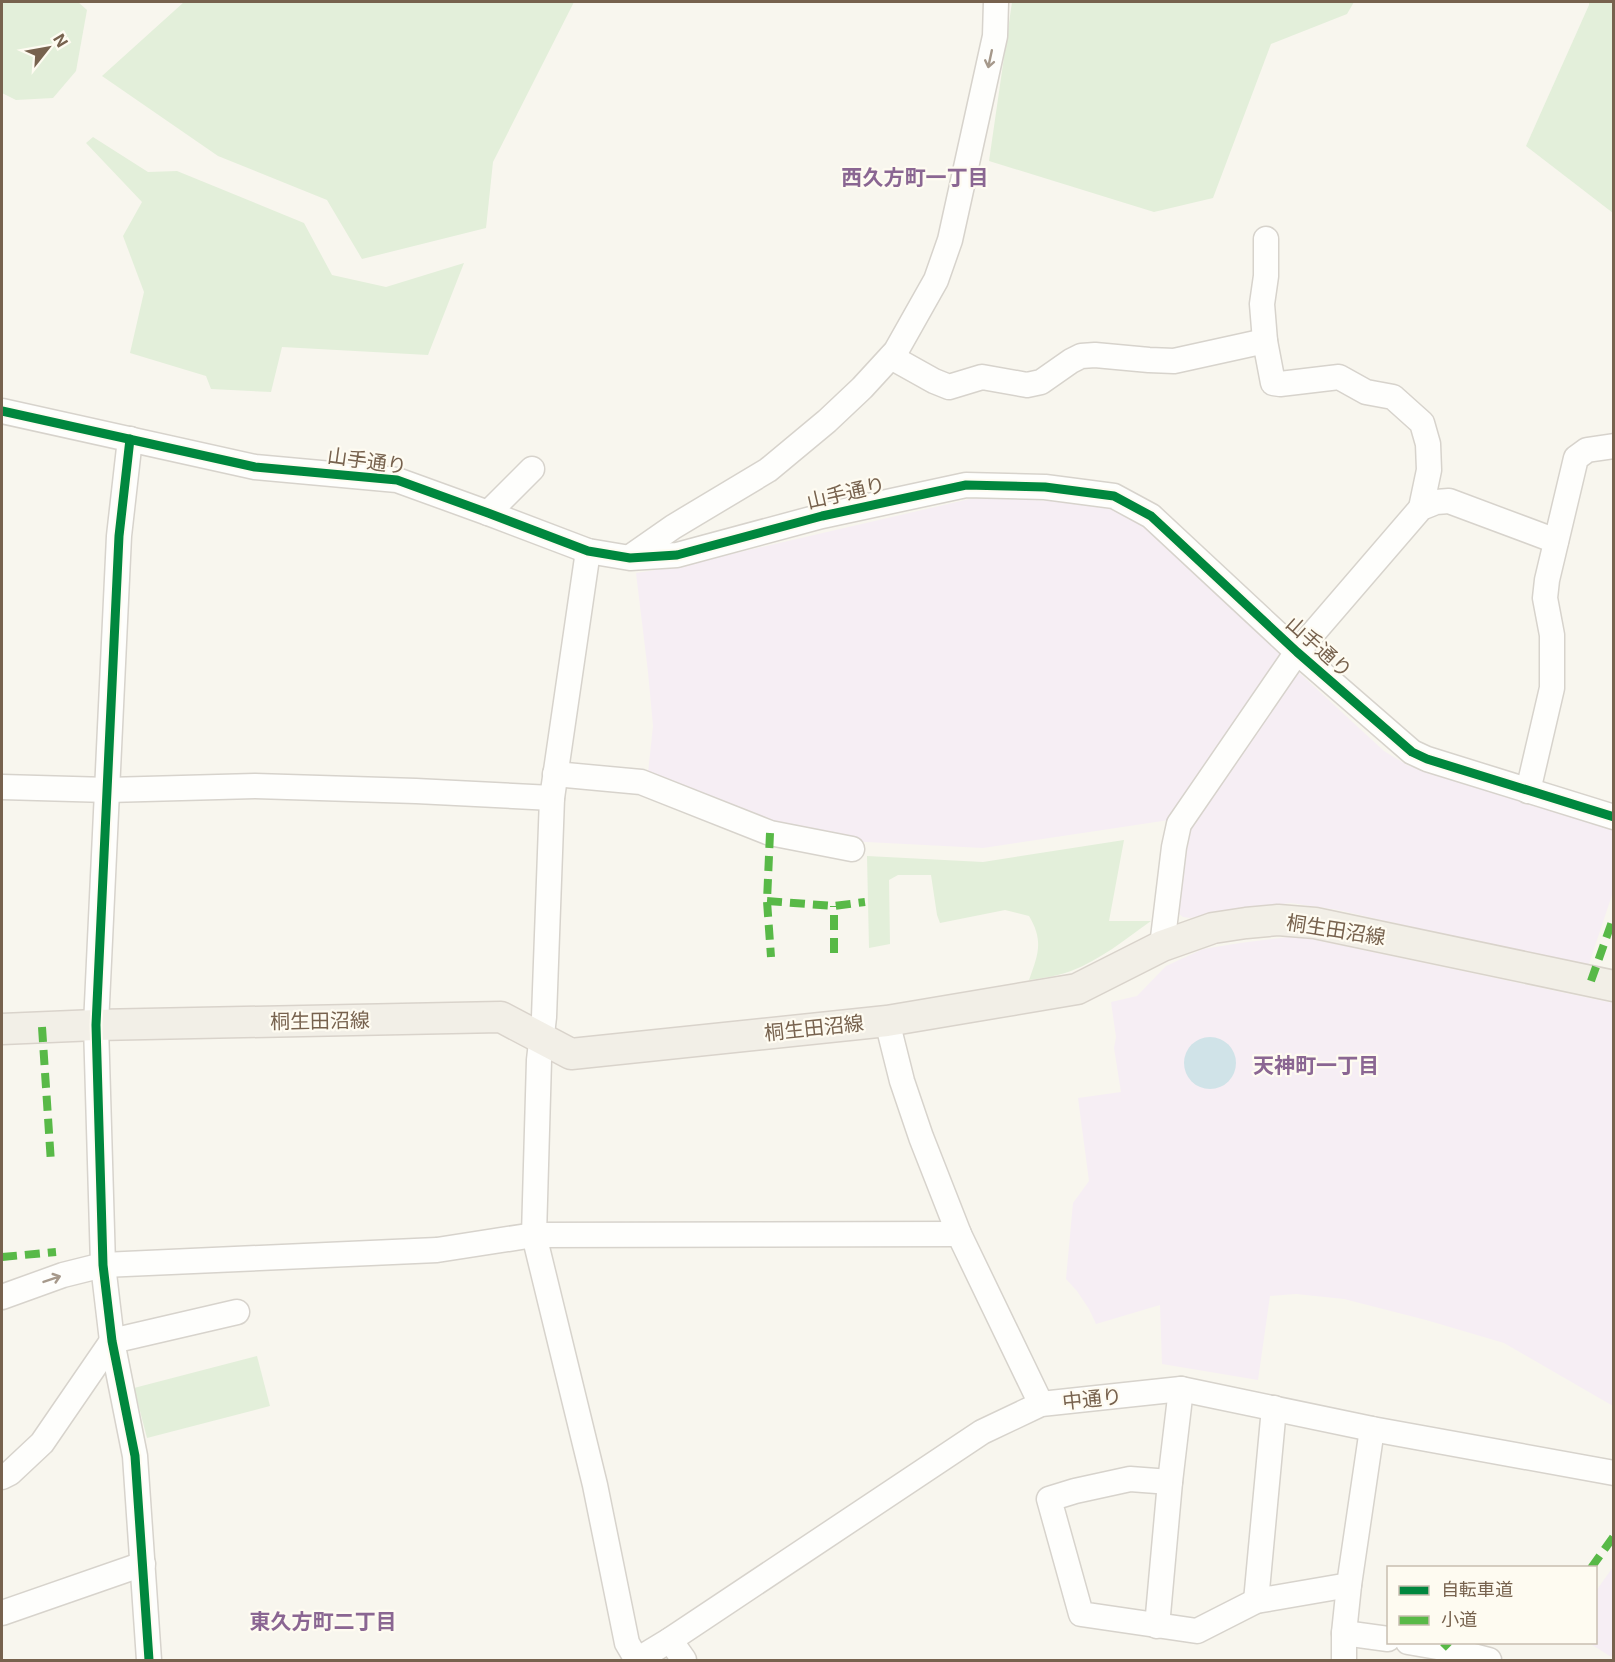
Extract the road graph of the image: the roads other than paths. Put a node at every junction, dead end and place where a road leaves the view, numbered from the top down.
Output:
1 (996, 2) edge
2 (1266, 239) dead end
3 (1265, 342) junction
4 (891, 357) junction
5 (2, 411) edge
6 (130, 440) junction
7 (1614, 446) edge
8 (532, 469) dead end
9 (1421, 508) junction
10 (489, 513) junction
11 (1556, 541) junction
12 (588, 551) junction
13 (630, 558) junction
14 (1297, 652) junction
15 (555, 774) junction
16 (2, 787) edge
17 (108, 790) junction
18 (1528, 791) junction
19 (552, 798) junction
20 (1614, 817) edge
21 (852, 849) dead end
22 (1162, 946) junction
23 (1614, 986) edge
24 (887, 1021) junction
25 (96, 1025) junction
26 (2, 1029) edge
27 (542, 1039) junction
28 (959, 1234) junction
29 (534, 1235) junction
30 (103, 1265) junction
31 (2, 1296) edge
32 (237, 1312) dead end
33 (112, 1341) junction
34 (1181, 1389) junction
35 (1041, 1404) junction
36 (1274, 1408) junction
37 (1372, 1429) junction
38 (1614, 1473) edge
39 (2, 1477) edge
40 (1170, 1482) junction
41 (143, 1564) junction
42 (1349, 1585) junction
43 (1256, 1601) junction
44 (2, 1613) edge
45 (1157, 1626) junction
46 (1344, 1633) junction
47 (1387, 1639) edge
48 (670, 1640) junction
49 (1420, 1644) edge
50 (149, 1660) edge
51 (637, 1660) edge
52 (684, 1660) edge
53 (1344, 1660) edge
54 (1489, 1660) edge

1 -> 4 street
2 - 3 street
3 - 4 street
3 - 9 street
4 - 13 street
5 - 6 street, 山手通り
6 - 10 street, 山手通り
6 - 17 street
7 - 11 street
8 - 10 street
9 - 11 street
9 - 14 street
10 - 12 street, 山手通り
11 - 18 street
12 - 13 street, 山手通り
12 - 15 street
13 - 14 street, 山手通り
14 - 18 street, 山手通り
14 - 22 street
15 - 19 street
15 - 21 street
16 - 17 street
17 - 19 street
17 - 25 street
18 - 20 street, 山手通り
19 - 27 street
22 - 23 main road, 桐生田沼線
22 - 24 main road, 桐生田沼線
24 - 27 main road, 桐生田沼線
24 - 28 street
25 - 26 main road, 桐生田沼線
25 - 27 main road, 桐生田沼線
25 - 30 street
27 - 29 street
28 - 29 street
28 - 35 street
29 - 30 street
29 - 51 street
31 -> 30 street
30 - 33 street
32 - 33 street
33 - 39 street
33 - 41 street
34 - 35 street, 中通り
34 - 36 street, 中通り
34 - 40 street
35 - 48 street, 中通り
36 - 37 street, 中通り
36 - 43 street
37 - 38 street, 中通り
37 - 42 street
40 - 45 street
40 - 45 street
41 - 44 street
41 - 50 street
42 - 43 street
42 - 46 street
43 - 45 street
46 - 47 street
46 - 53 street
48 - 51 street, 中通り
48 - 52 street
49 - 54 street

